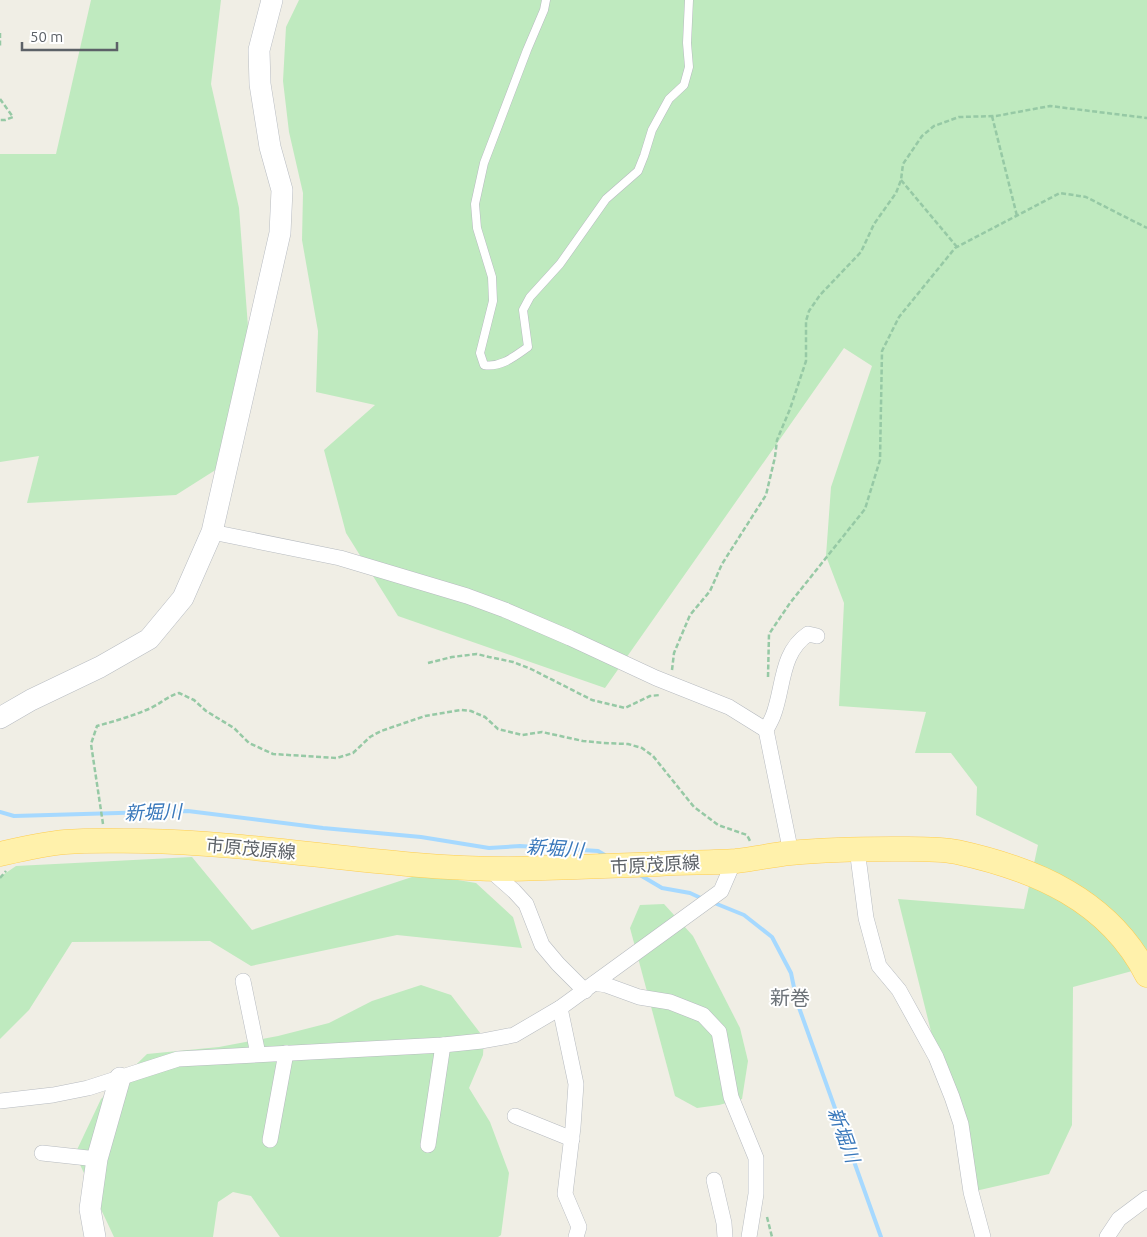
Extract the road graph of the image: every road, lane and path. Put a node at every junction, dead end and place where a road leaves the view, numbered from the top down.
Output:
1 (272, 0) edge
2 (546, 0) edge
3 (689, 0) edge
4 (0, 33) edge
5 (0, 48) edge
6 (0, 99) edge
7 (992, 116) junction
8 (1147, 118) edge
9 (0, 120) edge
10 (901, 180) junction
11 (1017, 216) junction
12 (1147, 228) edge
13 (957, 248) junction
14 (212, 532) junction
15 (817, 636) dead end
16 (428, 663) dead end
17 (768, 682) dead end
18 (671, 684) junction
19 (660, 695) dead end
20 (0, 718) edge
21 (766, 730) junction
22 (105, 840) junction
23 (857, 849) junction
24 (791, 853) junction
25 (0, 854) edge
26 (757, 858) junction
27 (734, 861) junction
28 (489, 869) junction
29 (1147, 975) edge
30 (243, 982) dead end
31 (590, 987) junction
32 (560, 1008) junction
33 (443, 1045) junction
34 (286, 1053) junction
35 (258, 1054) junction
36 (120, 1078) junction
37 (0, 1101) edge
38 (515, 1116) dead end
39 (572, 1139) junction
40 (270, 1140) dead end
41 (428, 1145) dead end
42 (42, 1153) dead end
43 (97, 1159) junction
44 (714, 1180) dead end
45 (1147, 1198) edge
46 (95, 1237) edge
47 (576, 1237) edge
48 (725, 1237) edge
49 (749, 1237) edge
50 (983, 1237) edge
51 (1107, 1237) edge

1 - 14 street
2 - 3 lane
4 - 5 path
6 - 9 path
7 - 8 path
7 - 10 path
7 - 11 path
10 - 13 path
10 - 18 path
11 - 12 path
11 - 13 path
13 - 17 path
14 - 18 street
14 - 20 street
15 - 21 street
16 - 19 path
18 - 21 street
21 - 24 street
22 - 25 main road, 市原茂原線
22 - 26 path
22 - 28 main road, 市原茂原線
23 - 24 main road, 市原茂原線
23 - 29 main road, 市原茂原線
23 - 50 street
24 - 26 main road, 市原茂原線
26 - 27 main road, 市原茂原線
27 - 28 main road, 市原茂原線
27 - 31 street
28 - 31 street
30 - 35 street
31 - 32 street
31 - 49 street
32 - 33 street
32 - 39 street
33 - 34 street
33 - 41 street
34 - 35 street
34 - 40 street
35 - 36 street
36 - 37 street
36 - 43 street
38 - 39 street
39 - 47 street
42 - 43 street
43 - 46 street
44 - 48 street
45 - 51 street

